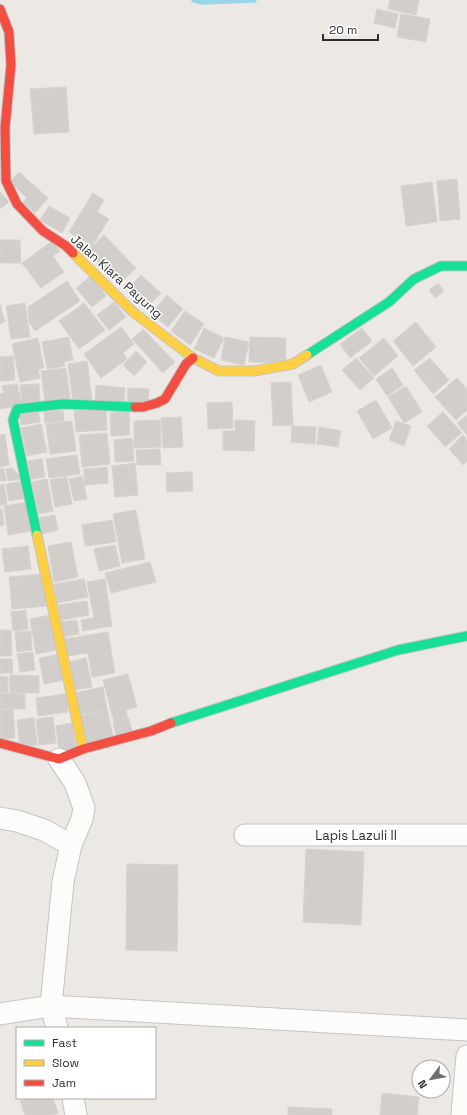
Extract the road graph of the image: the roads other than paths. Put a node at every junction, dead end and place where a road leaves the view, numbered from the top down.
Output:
1 (0, 9) edge
2 (467, 266) edge
3 (193, 358) junction
4 (467, 636) edge
5 (0, 743) edge
6 (83, 749) junction
7 (60, 759) junction
8 (0, 818) edge
9 (245, 835) dead end
10 (467, 835) edge
11 (71, 845) junction
12 (51, 1006) junction
13 (0, 1014) edge
14 (57, 1027) edge
15 (467, 1030) edge
16 (467, 1056) edge
17 (73, 1099) edge
18 (76, 1115) edge
19 (462, 1115) edge

1 - 3 street, Jalan Kiara Payung
2 - 3 street, Jalan Kiara Payung
3 - 6 street
4 - 6 street
5 - 7 street
6 - 7 street
7 - 11 street
8 - 11 street
9 - 10 street, Lapis Lazuli II
11 - 12 street
12 - 13 street
12 - 14 street
12 - 15 street
16 - 19 street
17 - 18 street

